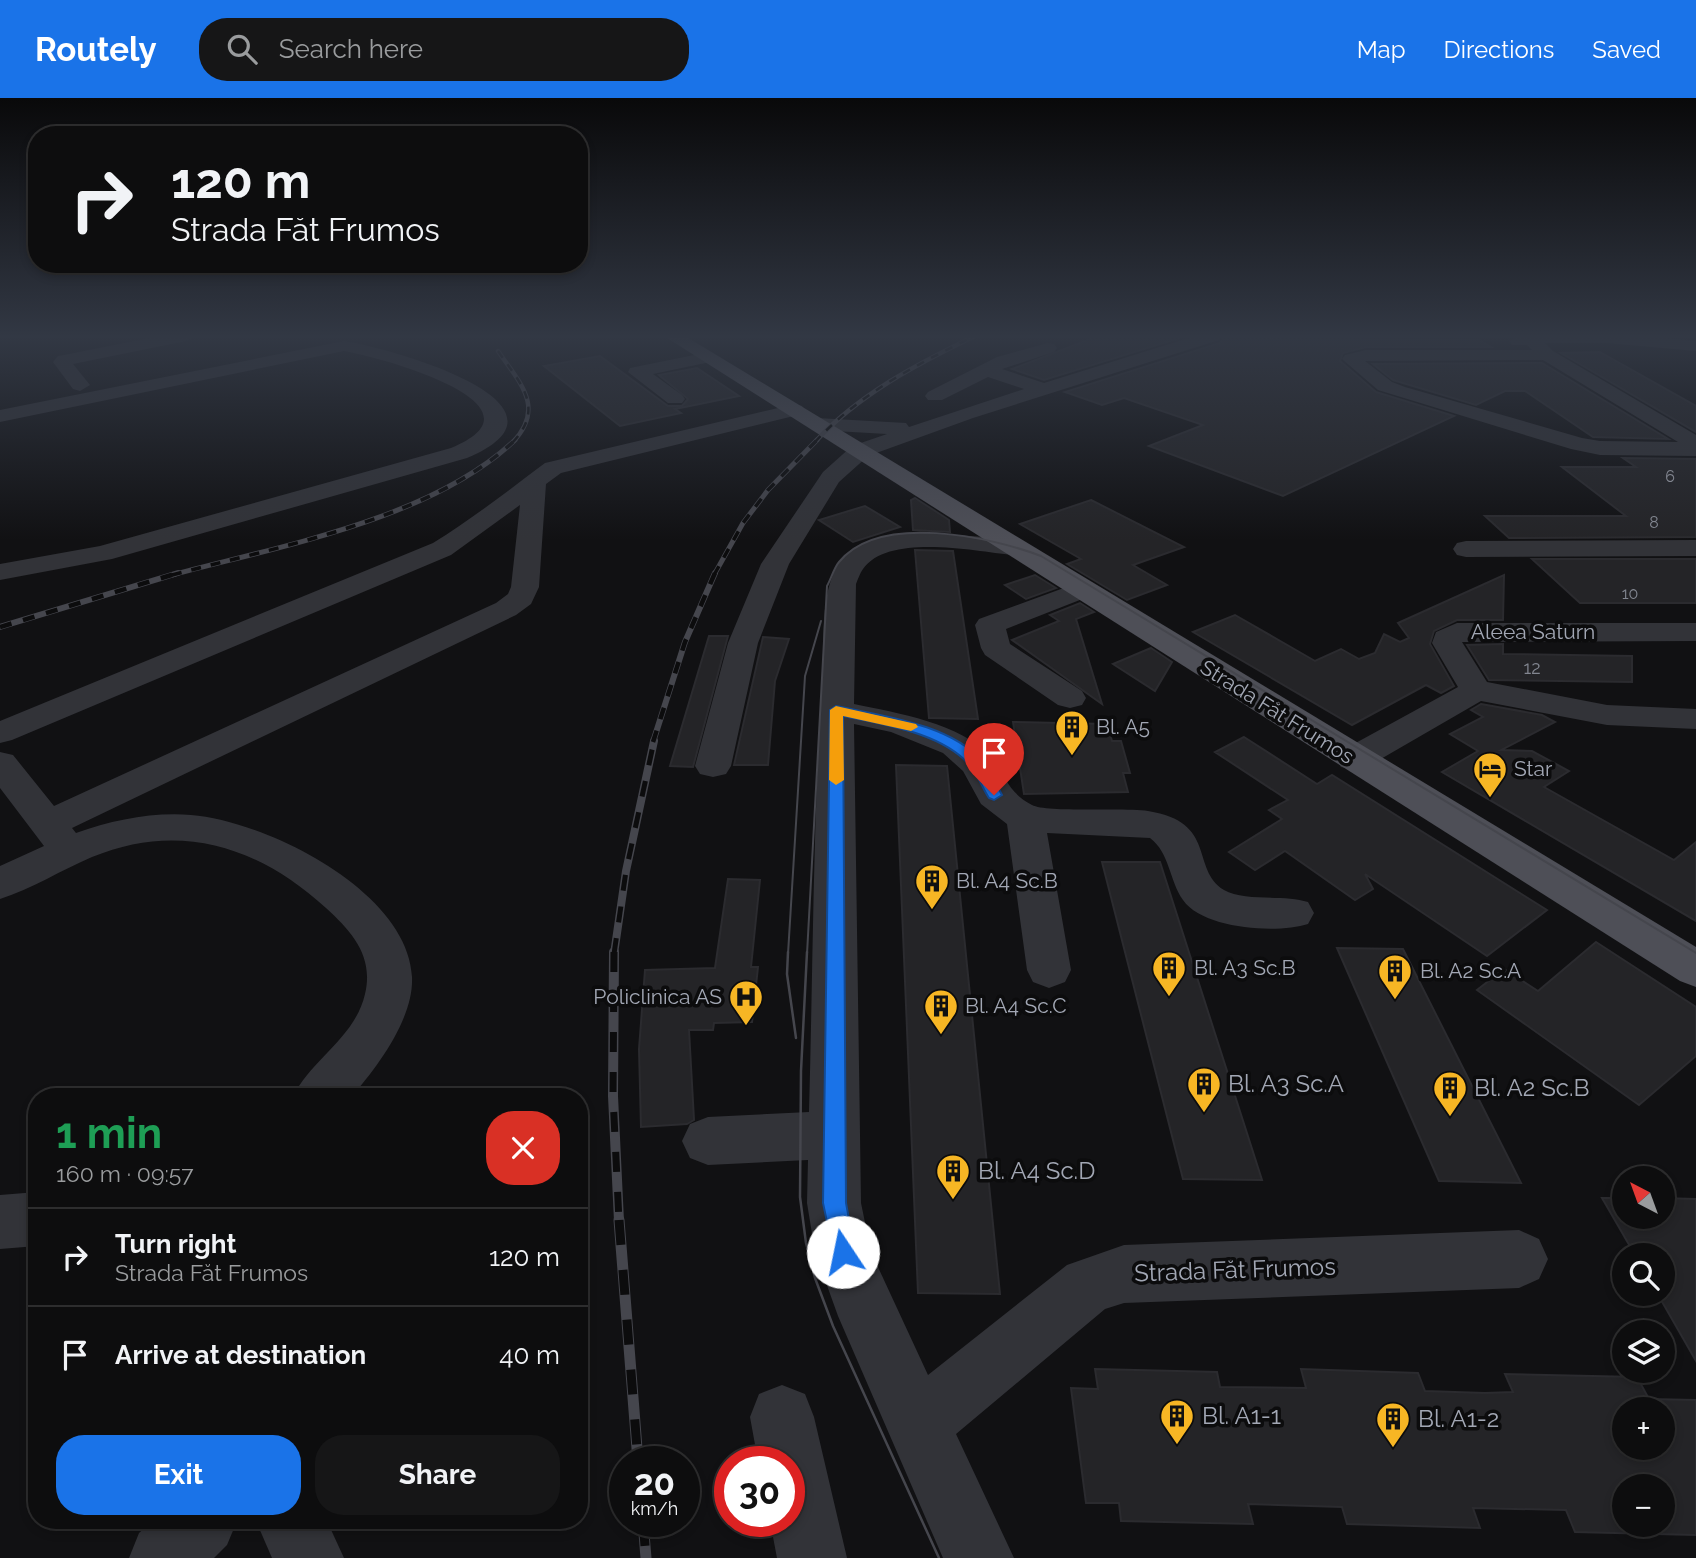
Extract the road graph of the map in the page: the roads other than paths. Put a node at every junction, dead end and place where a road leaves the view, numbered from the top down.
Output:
1 (58, 404) edge
2 (490, 404) edge
3 (785, 404) edge
4 (997, 404) edge
5 (1443, 404) edge
6 (1627, 404) edge
7 (966, 414) junction
8 (0, 416) edge
9 (806, 417) junction
10 (1696, 446) edge
11 (860, 451) junction
12 (535, 479) junction
13 (1012, 547) junction
14 (825, 548) junction
15 (1466, 549) dead end
16 (1694, 549) edge
17 (0, 572) edge
18 (1080, 590) junction
19 (1696, 632) edge
20 (1476, 690) junction
21 (1070, 698) dead end
22 (836, 710) junction
23 (1696, 719) edge
24 (0, 733) edge
25 (1354, 759) junction
26 (0, 763) edge
27 (713, 766) dead end
28 (1025, 819) junction
29 (58, 837) junction
30 (0, 884) edge
31 (1293, 913) dead end
32 (1049, 970) dead end
33 (1696, 970) edge
34 (327, 1088) edge
35 (835, 1135) junction
36 (708, 1141) dead end
37 (28, 1220) edge
38 (0, 1222) edge
39 (1519, 1259) dead end
40 (782, 1417) dead end
41 (918, 1424) junction
42 (195, 1529) edge
43 (294, 1529) edge
44 (978, 1557) edge
45 (164, 1558) edge
46 (309, 1558) edge
47 (812, 1558) edge

1 - 8 street
2 - 17 street
3 - 9 main road, Strada Făt Frumos
4 - 7 street
5 - 10 street
6 - 10 street
7 - 9 street
7 - 11 street
9 - 11 main road, Strada Făt Frumos
9 - 12 street
11 - 13 main road, Strada Făt Frumos
11 - 14 street
12 - 24 street
12 - 29 street
13 - 14 street
13 - 18 main road, Strada Făt Frumos
14 - 22 street
14 - 27 street
15 - 16 street
18 - 21 street
18 - 25 main road, Strada Făt Frumos
19 - 20 street, Aleea Saturn
20 - 23 street
20 - 25 street
22 - 28 street
22 - 35 street
25 - 33 main road, Strada Făt Frumos
26 - 29 street
28 - 31 street
28 - 32 street
29 - 30 street
29 - 34 street
35 - 36 street
35 - 41 street
37 - 38 street
39 - 41 street, Strada Făt Frumos
40 - 47 street
41 - 44 street
42 - 45 street
43 - 46 street

